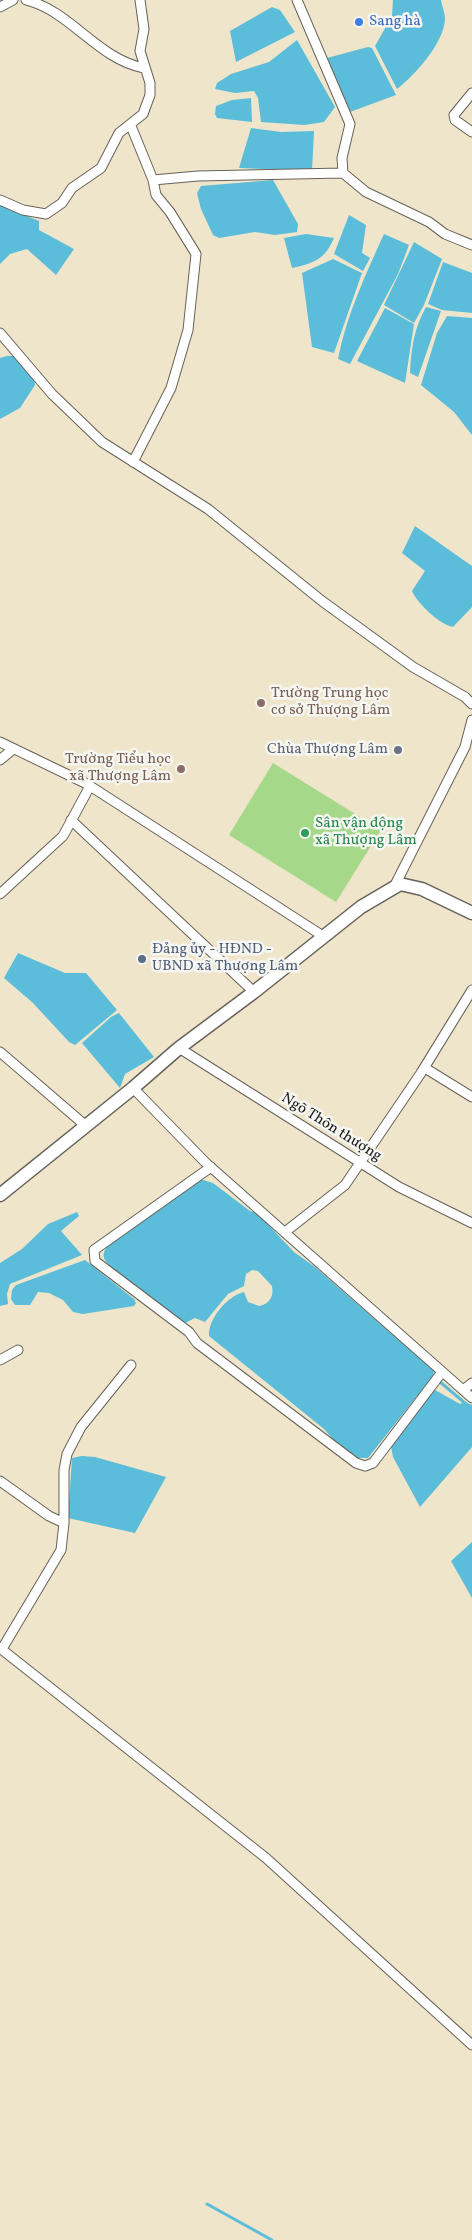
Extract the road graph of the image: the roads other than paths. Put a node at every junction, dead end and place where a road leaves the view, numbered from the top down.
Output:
1 (13, 0) edge
2 (26, 0) edge
3 (140, 0) edge
4 (297, 0) edge
5 (0, 7) edge
6 (144, 68) junction
7 (472, 93) edge
8 (131, 126) junction
9 (472, 132) edge
10 (343, 174) junction
11 (153, 180) junction
12 (0, 200) edge
13 (472, 245) edge
14 (0, 333) edge
15 (133, 462) junction
16 (472, 704) edge
17 (472, 720) edge
18 (0, 742) edge
19 (13, 749) junction
20 (0, 760) edge
21 (90, 786) junction
22 (70, 820) junction
23 (394, 887) junction
24 (0, 894) edge
25 (472, 913) edge
26 (323, 936) junction
27 (472, 990) edge
28 (254, 992) junction
29 (179, 1048) junction
30 (0, 1052) edge
31 (425, 1068) junction
32 (133, 1088) junction
33 (472, 1097) edge
34 (86, 1126) junction
35 (359, 1162) junction
36 (211, 1167) junction
37 (0, 1195) edge
38 (472, 1224) edge
39 (285, 1232) junction
40 (18, 1350) dead end
41 (0, 1360) edge
42 (131, 1365) dead end
43 (442, 1372) junction
44 (472, 1383) edge
45 (463, 1390) junction
46 (472, 1398) edge
47 (0, 1481) edge
48 (64, 1523) junction
49 (3, 1650) edge
50 (0, 1660) edge
51 (472, 2044) edge

1 - 5 street
2 - 6 street
3 - 6 street
4 - 10 street
6 - 8 street
7 - 9 street
8 - 11 street
8 - 12 street
10 - 11 street
10 - 13 street
11 - 15 street
14 - 15 street
15 - 16 street
17 - 23 street
18 - 19 street
19 - 20 street
19 - 21 street
21 - 22 street
21 - 26 street
22 - 24 street
22 - 28 street
23 - 25 street
23 - 26 street
26 - 28 street
27 - 31 street
28 - 29 street
29 - 32 street
29 - 35 street, Ngõ Thôn thượng
30 - 34 street
31 - 33 street
31 - 35 street
32 - 34 street
32 - 36 street
34 - 37 street
35 - 38 street, Ngõ Thôn thượng
35 - 39 street
36 - 39 street
36 - 43 street
39 - 43 street
40 - 41 street
42 - 48 street
43 - 45 street
44 - 45 street
45 - 46 street
47 - 48 street
48 - 49 street
49 - 50 street
49 - 51 street

